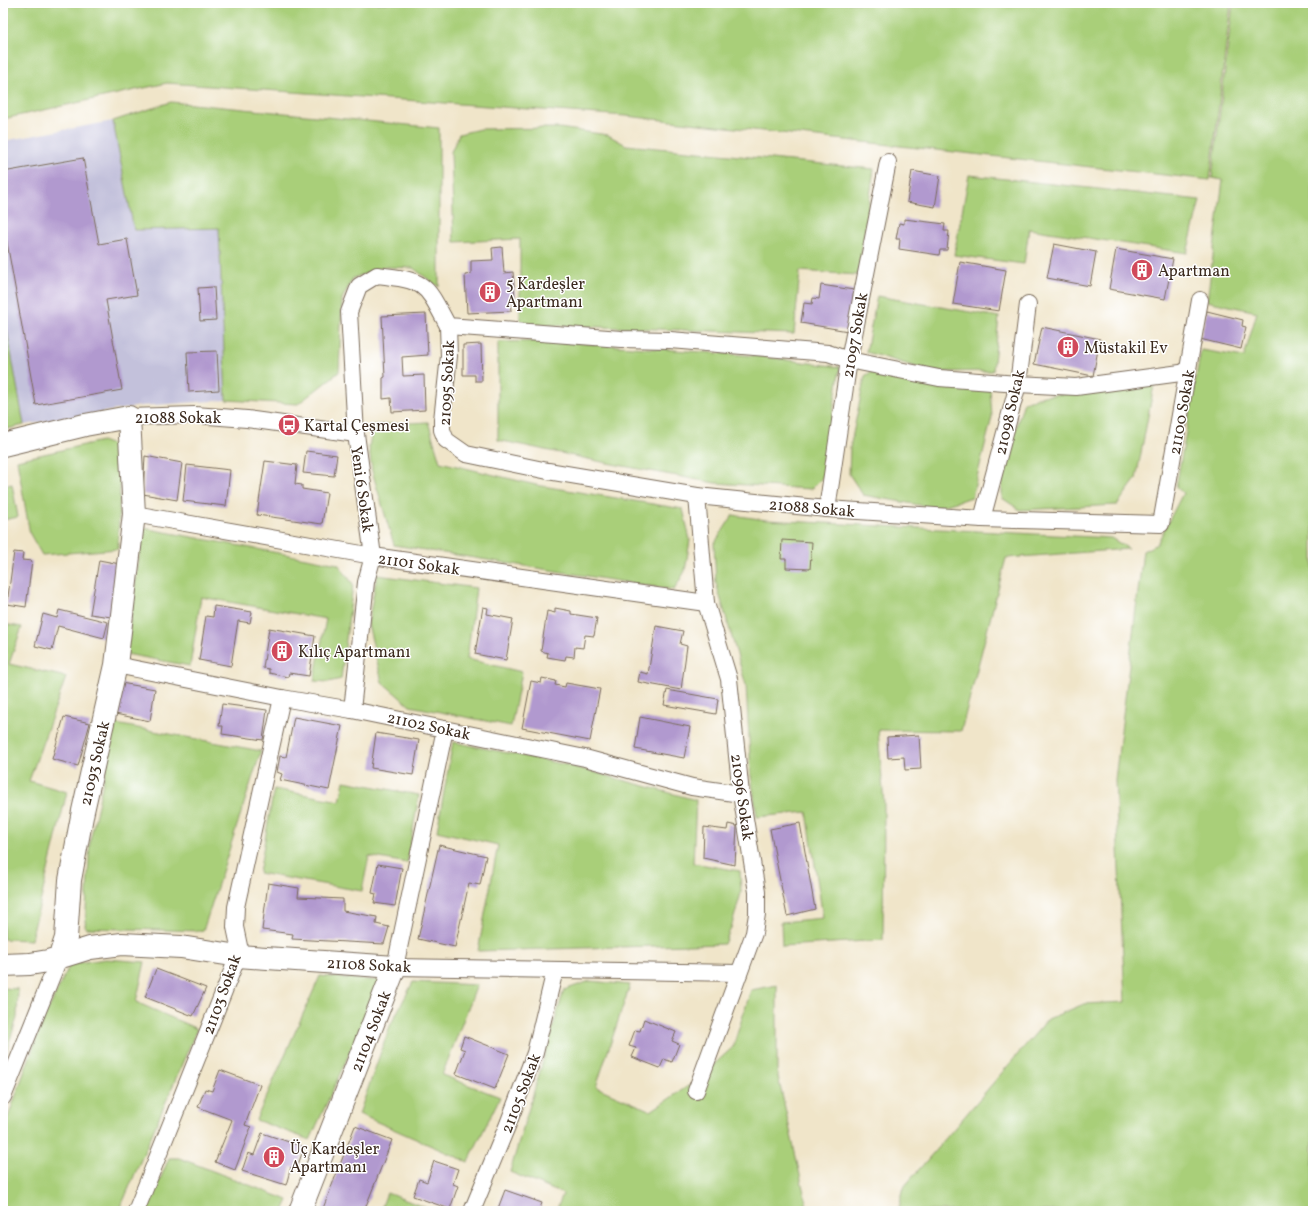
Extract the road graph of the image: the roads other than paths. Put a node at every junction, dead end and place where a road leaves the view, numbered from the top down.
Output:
1 (888, 162) dead end
2 (1200, 300) dead end
3 (1028, 304) dead end
4 (448, 326) junction
5 (849, 360) junction
6 (1188, 372) junction
7 (1018, 384) junction
8 (129, 417) junction
9 (356, 434) junction
10 (3, 446) edge
11 (466, 454) joint
12 (697, 496) junction
13 (827, 509) junction
14 (134, 514) junction
15 (982, 519) junction
16 (1161, 524) joint
17 (373, 556) junction
18 (706, 603) junction
19 (116, 665) junction
20 (282, 698) junction
21 (352, 710) junction
22 (445, 729) junction
23 (741, 794) junction
24 (60, 956) junction
25 (238, 956) junction
26 (3, 965) edge
27 (395, 967) junction
28 (555, 970) junction
29 (739, 973) junction
30 (696, 1091) dead end
31 (3, 1097) edge
32 (136, 1211) edge
33 (300, 1211) edge
34 (472, 1211) edge

1 - 5 lane, 21097 Sokak
2 - 6 lane, 21100 Sokak
3 - 7 lane, 21098 Sokak
4 - 5 lane
4 - 9 lane, Yeni 6 Sokak
4 - 11 lane, 21095 Sokak
5 - 7 lane
5 - 13 lane, 21097 Sokak
6 - 7 lane
6 - 16 lane, 21100 Sokak
7 - 15 lane, 21098 Sokak
8 - 9 lane, 21088 Sokak
8 - 10 street, 21088 Sokak
8 - 14 street, 21093 Sokak
9 - 17 lane, Yeni 6 Sokak
11 - 12 lane, 21088 Sokak
12 - 13 lane, 21088 Sokak
12 - 18 lane, 21096 Sokak
13 - 15 lane, 21088 Sokak
14 - 17 lane, 21101 Sokak
14 - 19 street, 21093 Sokak
15 - 16 lane, 21088 Sokak
17 - 18 lane, 21101 Sokak
17 - 21 lane, Yeni 6 Sokak
18 - 23 lane, 21096 Sokak
19 - 20 lane, 21102 Sokak
19 - 24 street, 21093 Sokak
20 - 21 lane, 21102 Sokak
20 - 25 lane, 21103 Sokak
21 - 22 lane, 21102 Sokak
22 - 23 lane, 21102 Sokak
22 - 27 lane, 21104 Sokak
23 - 29 lane, 21096 Sokak
24 - 25 street, 21108 Sokak
24 - 26 street, 21108 Sokak
24 - 31 lane, 21093 Sokak
25 - 27 street, 21108 Sokak
25 - 32 lane, 21103 Sokak
27 - 28 lane, 21108 Sokak
27 - 33 street, 21104 Sokak
28 - 29 lane, 21108 Sokak
28 - 34 lane, 21105 Sokak
29 - 30 lane, 21096 Sokak

